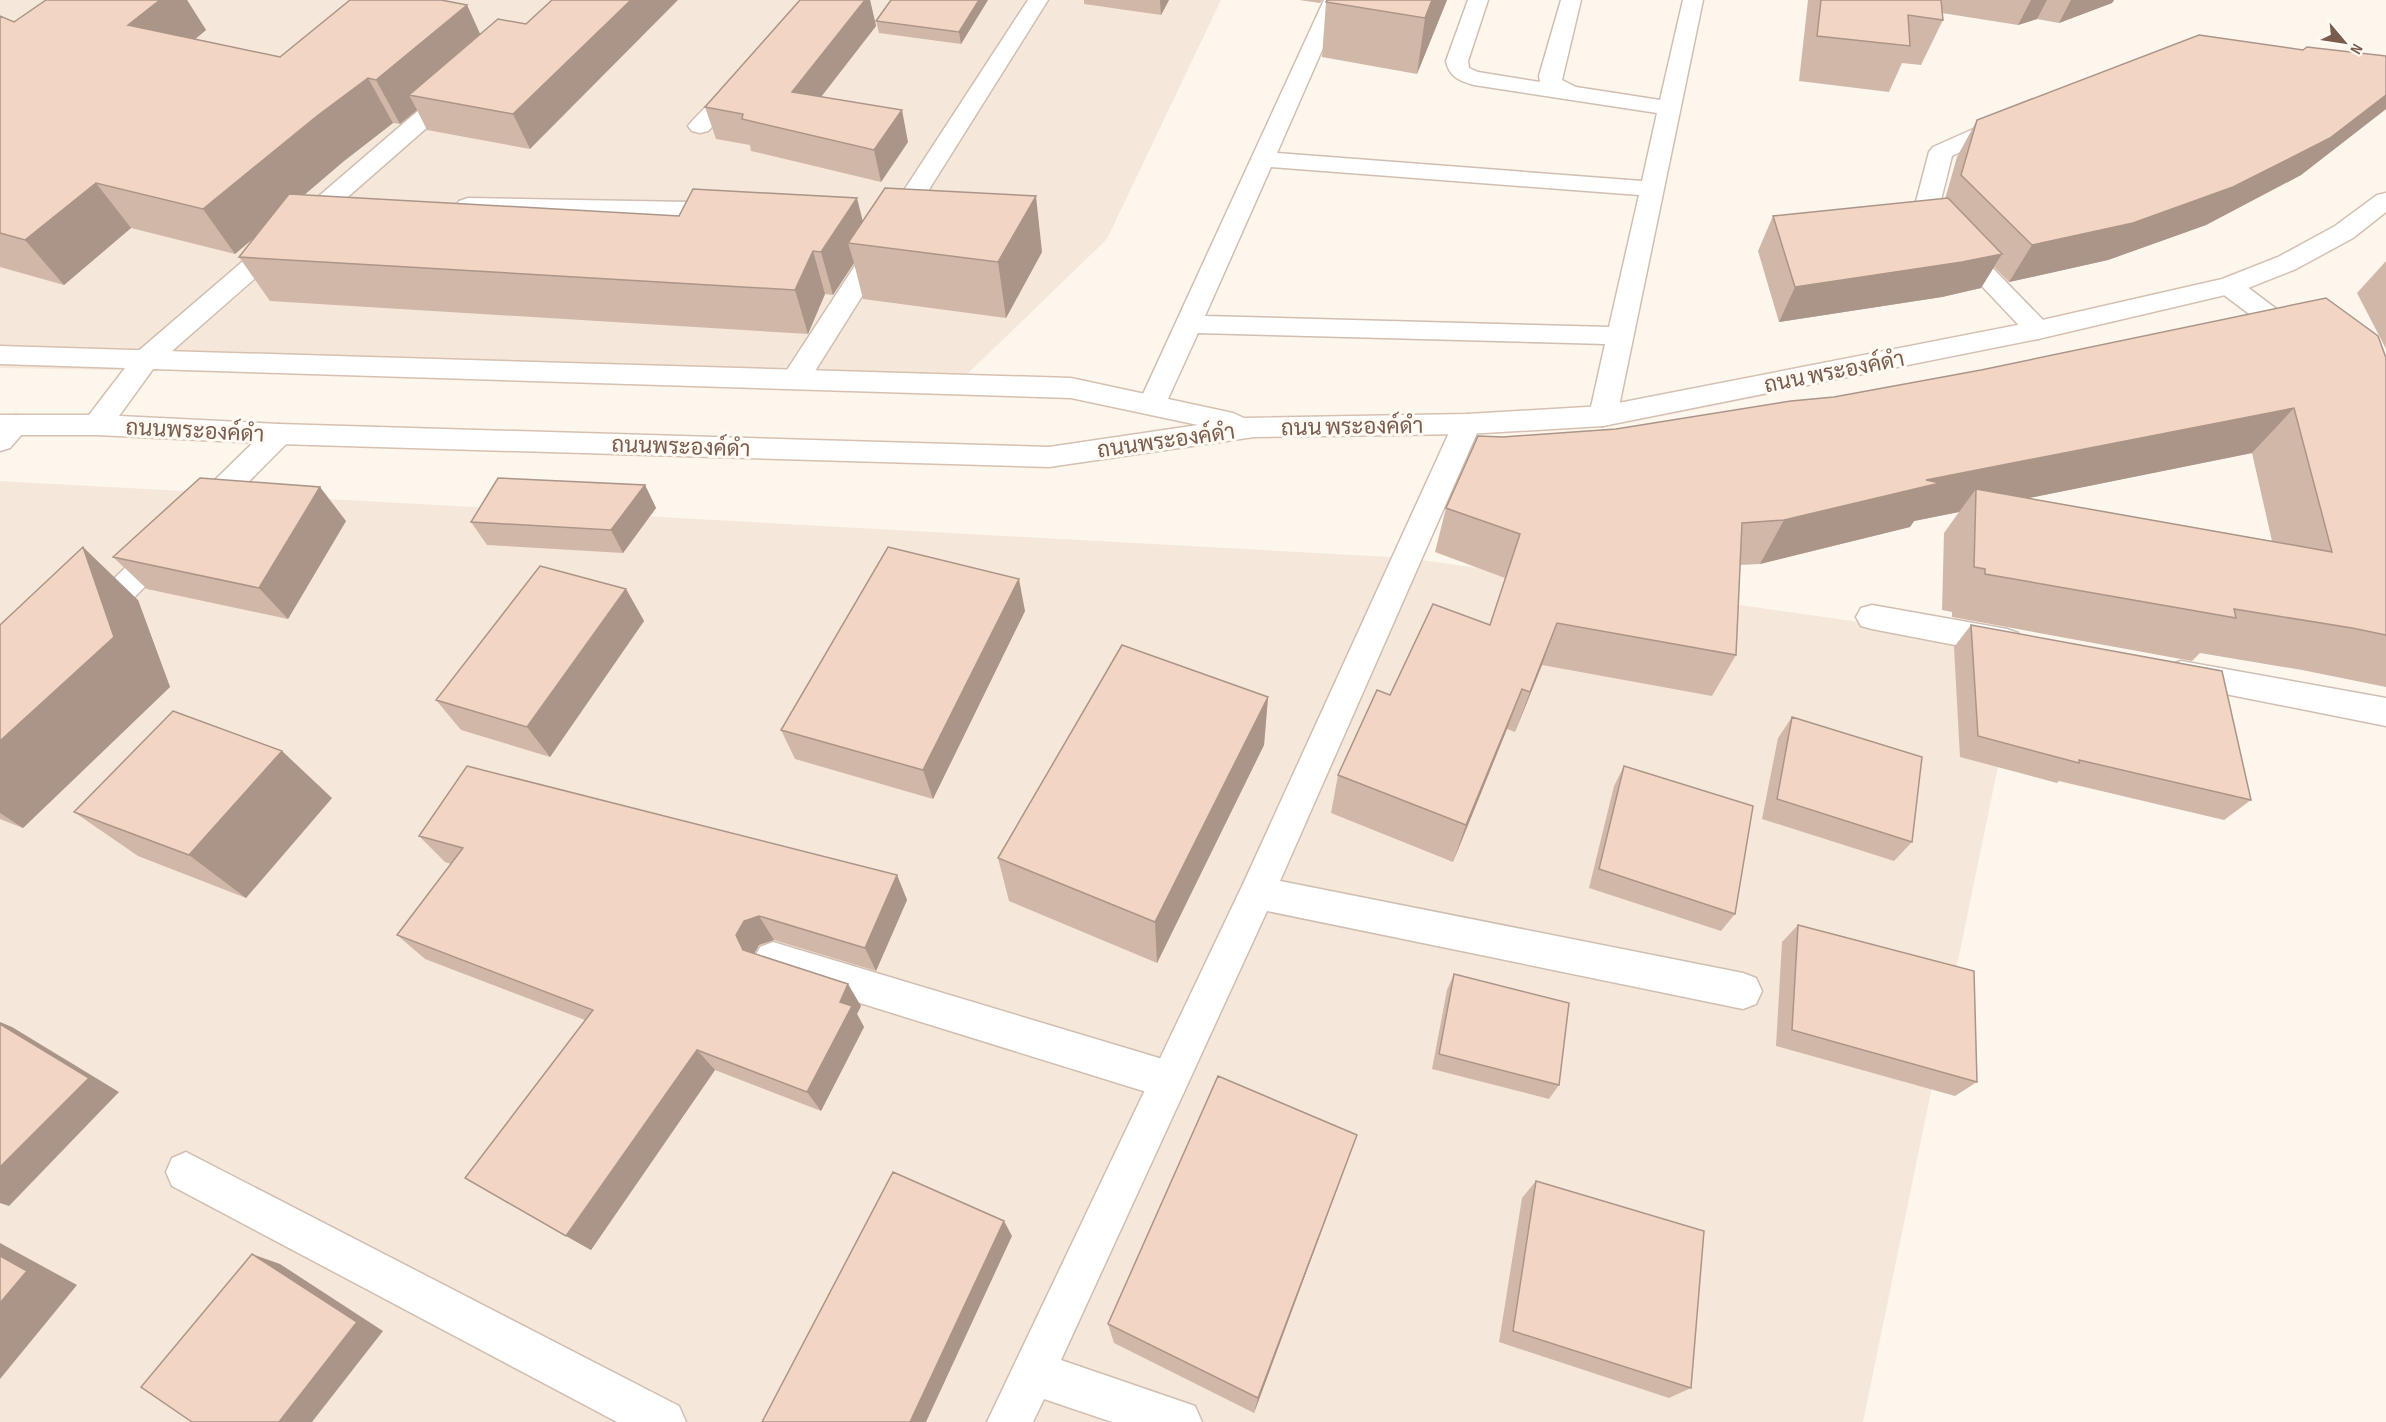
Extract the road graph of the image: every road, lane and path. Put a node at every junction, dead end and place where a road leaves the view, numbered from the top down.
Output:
1 (1038, 0) edge
2 (1334, 0) edge
3 (1478, 0) edge
4 (1571, 0) edge
5 (1693, 0) edge
6 (750, 74) edge
7 (471, 77) edge
8 (1570, 93) junction
9 (1670, 108) junction
10 (2028, 111) edge
11 (700, 126) dead end
12 (1261, 159) junction
13 (1652, 189) junction
14 (2386, 200) edge
15 (325, 204) junction
16 (360, 204) edge
17 (442, 206) edge
18 (689, 210) edge
19 (2229, 285) junction
20 (1188, 324) junction
21 (2038, 330) junction
22 (1621, 336) junction
23 (0, 355) edge
24 (2321, 355) edge
25 (146, 359) junction
26 (795, 380) junction
27 (1152, 405) junction
28 (1604, 416) junction
29 (1467, 424) junction
30 (97, 425) junction
31 (1254, 427) junction
32 (5, 430) edge
33 (279, 434) junction
34 (1872, 617) dead end
35 (76, 635) edge
36 (2034, 647) edge
37 (2152, 669) edge
38 (2386, 712) edge
39 (1257, 893) junction
40 (772, 958) edge
41 (1743, 992) dead end
42 (1169, 1080) junction
43 (186, 1172) dead end
44 (1033, 1373) junction
45 (663, 1422) edge
46 (1010, 1422) edge
47 (1179, 1422) edge

1 - 26 street
2 - 12 street
3 - 8 street
4 - 8 street
5 - 9 street
6 - 11 street
7 - 15 street
8 - 9 street
9 - 13 street
10 - 21 street
12 - 13 street
12 - 20 street
13 - 22 street
14 - 19 street, ถนน พระองค์ดำ
15 - 16 street
15 - 25 street
17 - 18 street
19 - 21 street, ถนน พระองค์ดำ
19 - 24 street
20 - 22 street
20 - 27 street
21 - 28 street, ถนน พระองค์ดำ
22 - 28 street
23 - 25 street, ถนนพระองค์ดำ
25 - 26 street, ถนนพระองค์ดำ
25 - 30 street
26 - 27 street, ถนนพระองค์ดำ
27 - 31 street, ถนนพระองค์ดำ
28 - 29 street, ถนน พระองค์ดำ
29 - 31 street, ถนน พระองค์ดำ
29 - 39 street
30 - 32 street, ถนนพระองค์ดำ
30 - 33 street, ถนนพระองค์ดำ
31 - 33 street, ถนนพระองค์ดำ
33 - 35 street
34 - 36 street
37 - 38 street
39 - 41 street
39 - 42 street
40 - 42 street
42 - 44 street
43 - 45 street
44 - 46 street
44 - 47 street

